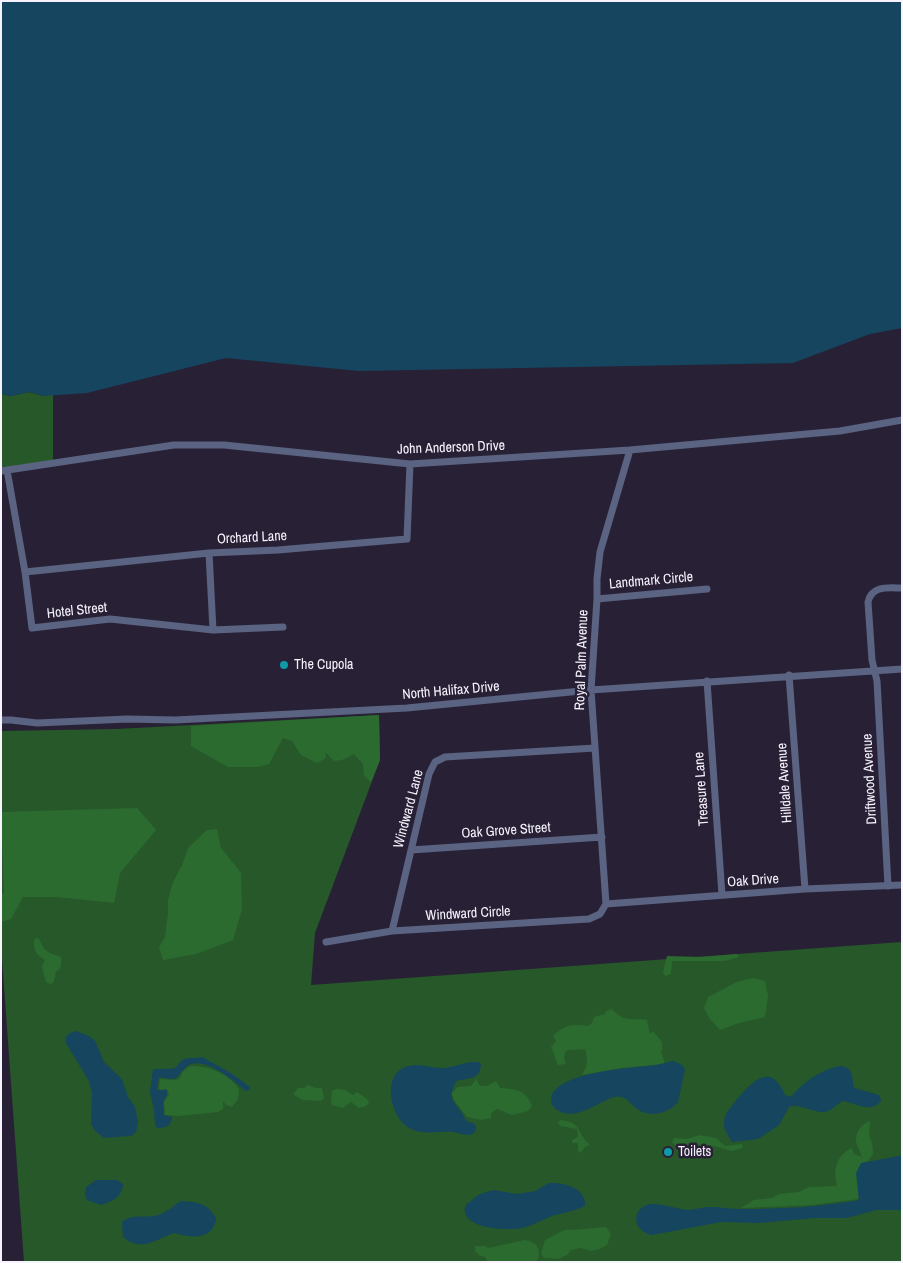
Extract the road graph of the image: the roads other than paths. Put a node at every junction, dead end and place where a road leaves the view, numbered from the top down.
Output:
1 (902, 420) edge
2 (630, 450) junction
3 (410, 464) junction
4 (4, 471) edge
5 (210, 553) junction
6 (25, 572) junction
7 (902, 588) edge
8 (707, 589) dead end
9 (597, 599) junction
10 (284, 627) dead end
11 (213, 630) junction
12 (902, 669) edge
13 (874, 671) junction
14 (789, 676) junction
15 (707, 681) junction
16 (591, 690) junction
17 (1, 720) edge
18 (595, 748) junction
19 (602, 837) junction
20 (411, 850) junction
21 (888, 886) junction
22 (902, 886) edge
23 (806, 889) junction
24 (722, 895) junction
25 (606, 904) junction
26 (392, 931) junction
27 (326, 942) dead end

1 - 2 street, John Anderson Drive
2 - 3 street, John Anderson Drive
2 - 9 street, Royal Palm Avenue
3 - 4 street, John Anderson Drive
3 - 5 street, Orchard Lane
4 - 6 street, Hotel Street
5 - 6 street, Orchard Lane
5 - 11 street
6 - 11 street, Hotel Street
7 - 13 street, Driftwood Avenue
8 - 9 street, Landmark Circle
9 - 16 street, Royal Palm Avenue
10 - 11 street, Hotel Street
12 - 13 street, North Halifax Drive
13 - 14 street, North Halifax Drive
13 - 21 street, Driftwood Avenue
14 - 15 street, North Halifax Drive
14 - 23 street, Hilldale Avenue
15 - 16 street, North Halifax Drive
15 - 24 street, Treasure Lane
16 - 17 street, North Halifax Drive
16 - 18 street, Royal Palm Avenue
18 - 19 street, Royal Palm Avenue
18 - 20 street, Windward Lane
19 - 20 street, Oak Grove Street
19 - 25 street, Royal Palm Avenue
20 - 26 street, Windward Lane
21 - 22 street, Oak Drive
21 - 23 street, Oak Drive
23 - 24 street, Oak Drive
24 - 25 street, Oak Drive
25 - 26 street, Windward Circle
26 - 27 street, Windward Circle

